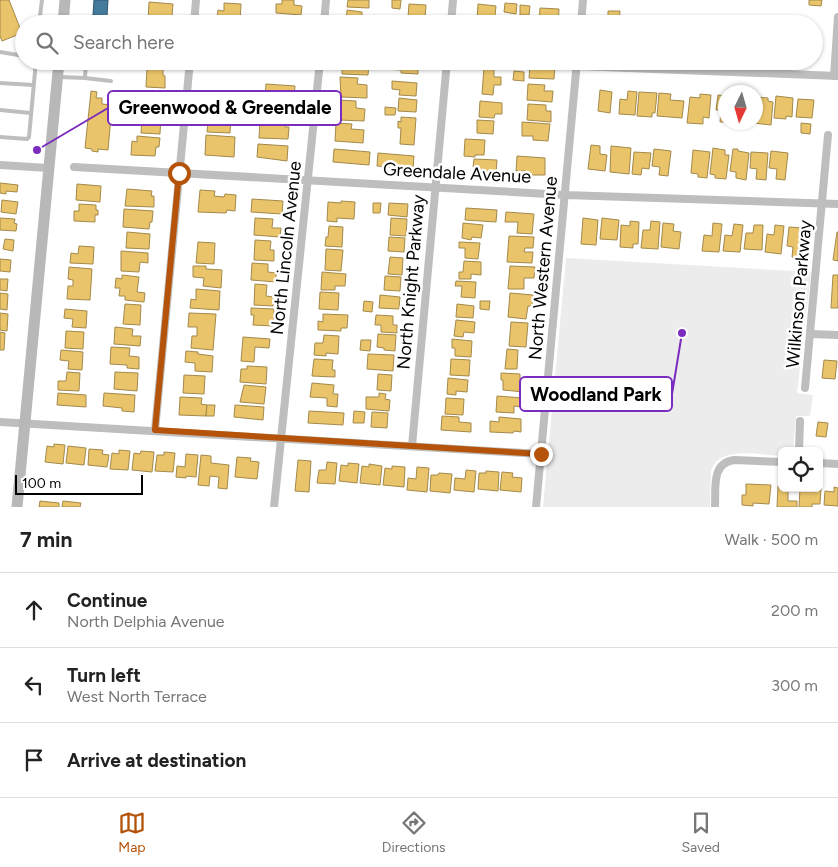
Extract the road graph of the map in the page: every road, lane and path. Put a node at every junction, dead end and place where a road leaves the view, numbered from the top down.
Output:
1 (42, 0) edge
2 (65, 0) edge
3 (196, 0) edge
4 (326, 0) edge
5 (454, 0) edge
6 (583, 0) edge
7 (40, 15) edge
8 (64, 15) edge
9 (195, 15) edge
10 (325, 15) edge
11 (452, 15) edge
12 (582, 15) edge
13 (838, 16) edge
14 (0, 52) edge
15 (15, 54) edge
16 (35, 70) edge
17 (58, 70) edge
18 (86, 70) edge
19 (189, 70) edge
20 (319, 70) edge
21 (446, 70) edge
22 (576, 70) edge
23 (706, 70) edge
24 (836, 76) edge
25 (58, 77) junction
26 (85, 78) junction
27 (111, 81) dead end
28 (0, 83) edge
29 (33, 85) junction
30 (0, 110) edge
31 (31, 113) junction
32 (828, 135) dead end
33 (0, 136) edge
34 (0, 165) edge
35 (74, 167) dead end
36 (48, 168) junction
37 (179, 173) junction
38 (309, 180) junction
39 (435, 186) junction
40 (565, 194) junction
41 (823, 204) junction
42 (838, 204) edge
43 (810, 334) junction
44 (838, 335) edge
45 (805, 388) dead end
46 (0, 422) edge
47 (800, 422) dead end
48 (25, 424) junction
49 (155, 430) junction
50 (281, 438) junction
51 (412, 446) junction
52 (799, 447) edge
53 (541, 454) junction
54 (778, 462) edge
55 (823, 463) edge
56 (838, 464) edge
57 (17, 507) edge
58 (274, 507) edge
59 (536, 507) edge
60 (715, 507) edge

1 - 7 lane
2 - 8 main road
3 - 9 street
4 - 10 street
5 - 11 street
6 - 12 street
13 - 24 street
14 - 15 lane
16 - 29 lane
17 - 25 main road
18 - 26 lane
19 - 37 street
20 - 38 street, North Lincoln Avenue
21 - 39 street, North Knight Parkway
22 - 40 street, North Western Avenue
23 - 24 street
25 - 26 lane
25 - 36 main road
26 - 27 lane
28 - 29 lane
29 - 31 lane
30 - 31 lane
31 - 33 lane
32 - 41 street, Wilkinson Parkway
34 - 36 street
35 - 37 street, Greendale Avenue
36 - 48 main road
37 - 38 street, Greendale Avenue
37 - 49 street
38 - 39 street, Greendale Avenue
38 - 50 street, North Lincoln Avenue
39 - 40 street, Greendale Avenue
39 - 51 street, North Knight Parkway
40 - 41 street, Greendale Avenue
40 - 53 street, North Western Avenue
41 - 42 street, Greendale Avenue
41 - 43 street, Wilkinson Parkway
43 - 44 street
43 - 45 street, Wilkinson Parkway
46 - 48 street
47 - 52 street
48 - 49 street
48 - 57 main road
49 - 50 street
50 - 51 street
50 - 58 street, North Lincoln Avenue
51 - 53 street
53 - 59 street, North Western Avenue
54 - 60 street
55 - 56 street

